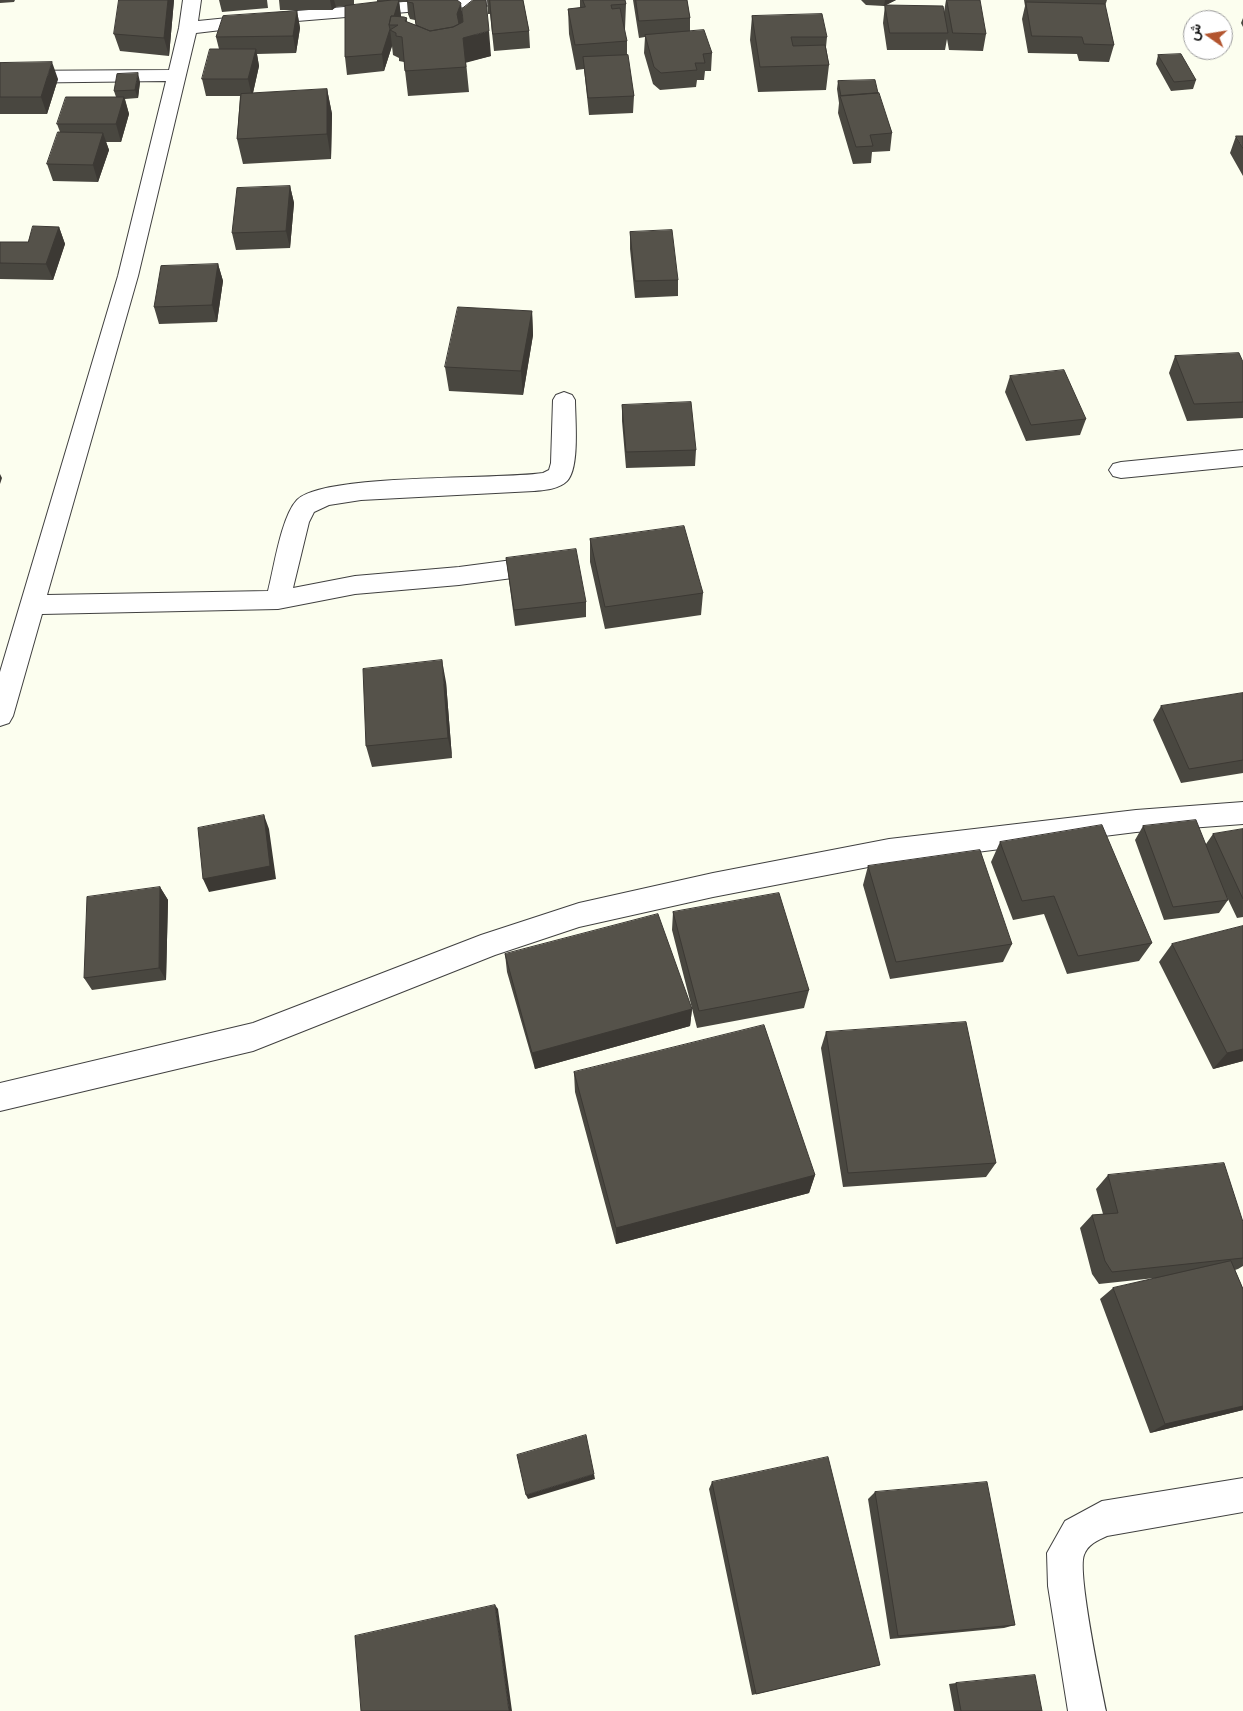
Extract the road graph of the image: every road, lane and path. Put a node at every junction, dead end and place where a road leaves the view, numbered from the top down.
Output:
1 (192, 0) edge
2 (493, 0) edge
3 (188, 28) junction
4 (177, 75) junction
5 (0, 77) edge
6 (564, 400) dead end
7 (1243, 458) edge
8 (1121, 470) dead end
9 (543, 565) edge
10 (278, 600) junction
11 (31, 605) junction
12 (0, 716) edge
13 (1243, 813) edge
14 (0, 1097) edge
15 (1243, 1495) edge
16 (1088, 1711) edge

1 - 3 street
2 - 3 street
3 - 4 street
4 - 5 street
4 - 11 street
6 - 10 street
7 - 8 street
9 - 10 street
10 - 11 street
11 - 12 street
13 - 14 street
15 - 16 street

